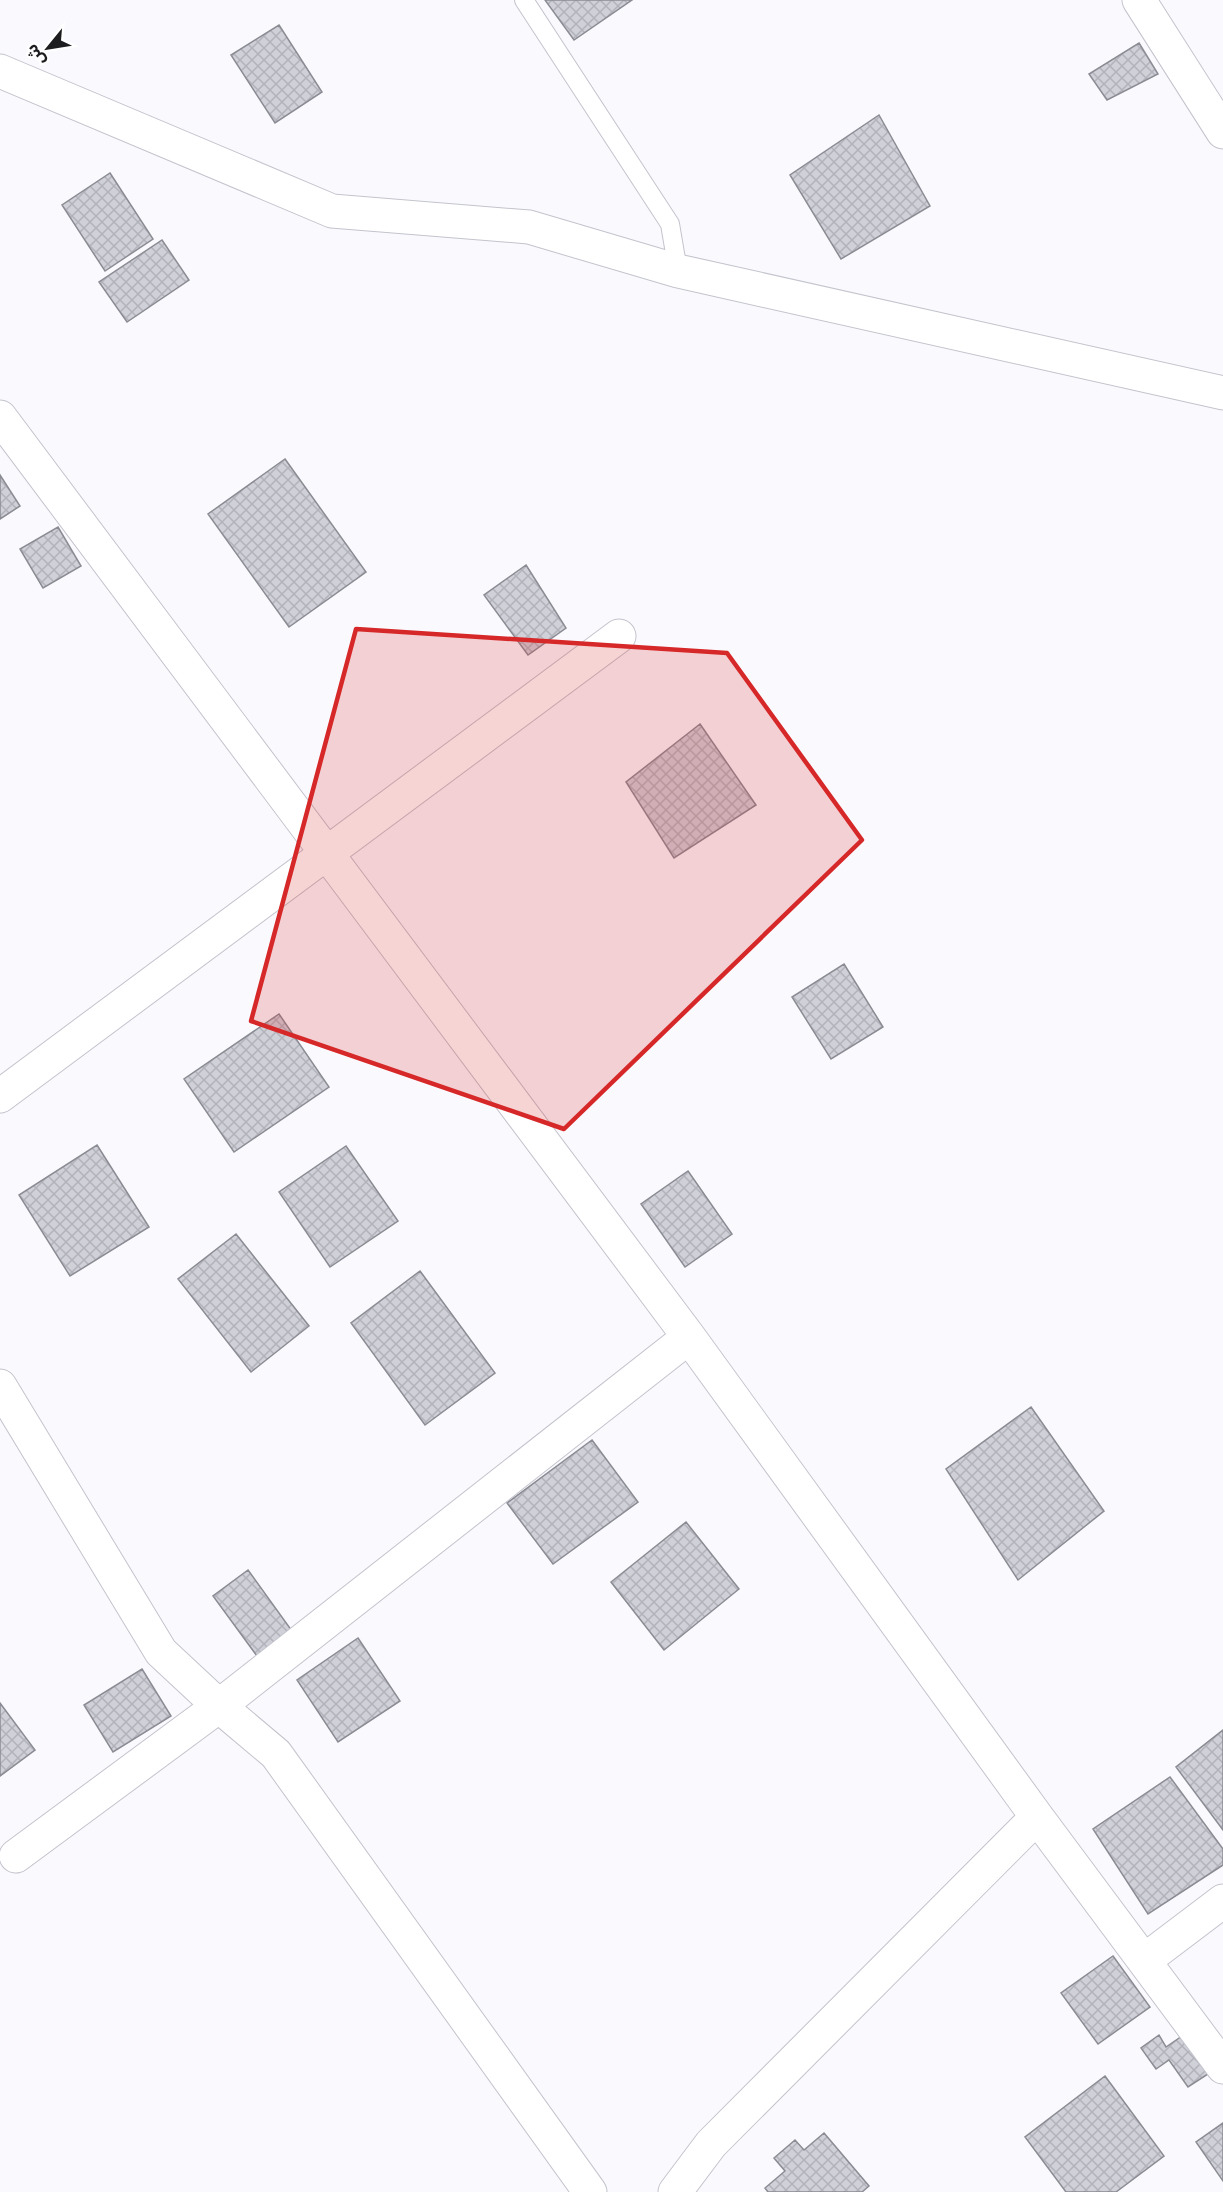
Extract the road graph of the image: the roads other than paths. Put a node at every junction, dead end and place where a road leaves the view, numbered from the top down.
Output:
1 (524, 0) edge
2 (1139, 0) edge
3 (0, 71) edge
4 (1223, 132) edge
5 (678, 271) junction
6 (1223, 393) edge
7 (0, 417) edge
8 (619, 636) dead end
9 (327, 855) junction
10 (0, 1096) edge
11 (689, 1337) junction
12 (0, 1386) edge
13 (219, 1707) junction
14 (1037, 1816) junction
15 (16, 1856) dead end
16 (1223, 1901) edge
17 (1144, 1960) junction
18 (1223, 2067) edge
19 (590, 2192) edge
20 (675, 2192) edge

1 - 5 lane
2 - 4 street
3 - 5 street
5 - 6 street
7 - 9 street
8 - 9 street
9 - 10 street
9 - 11 street
11 - 13 street
11 - 14 street
12 - 13 street
13 - 15 street
13 - 19 street
14 - 17 street
14 - 20 street
16 - 17 street
17 - 18 street

